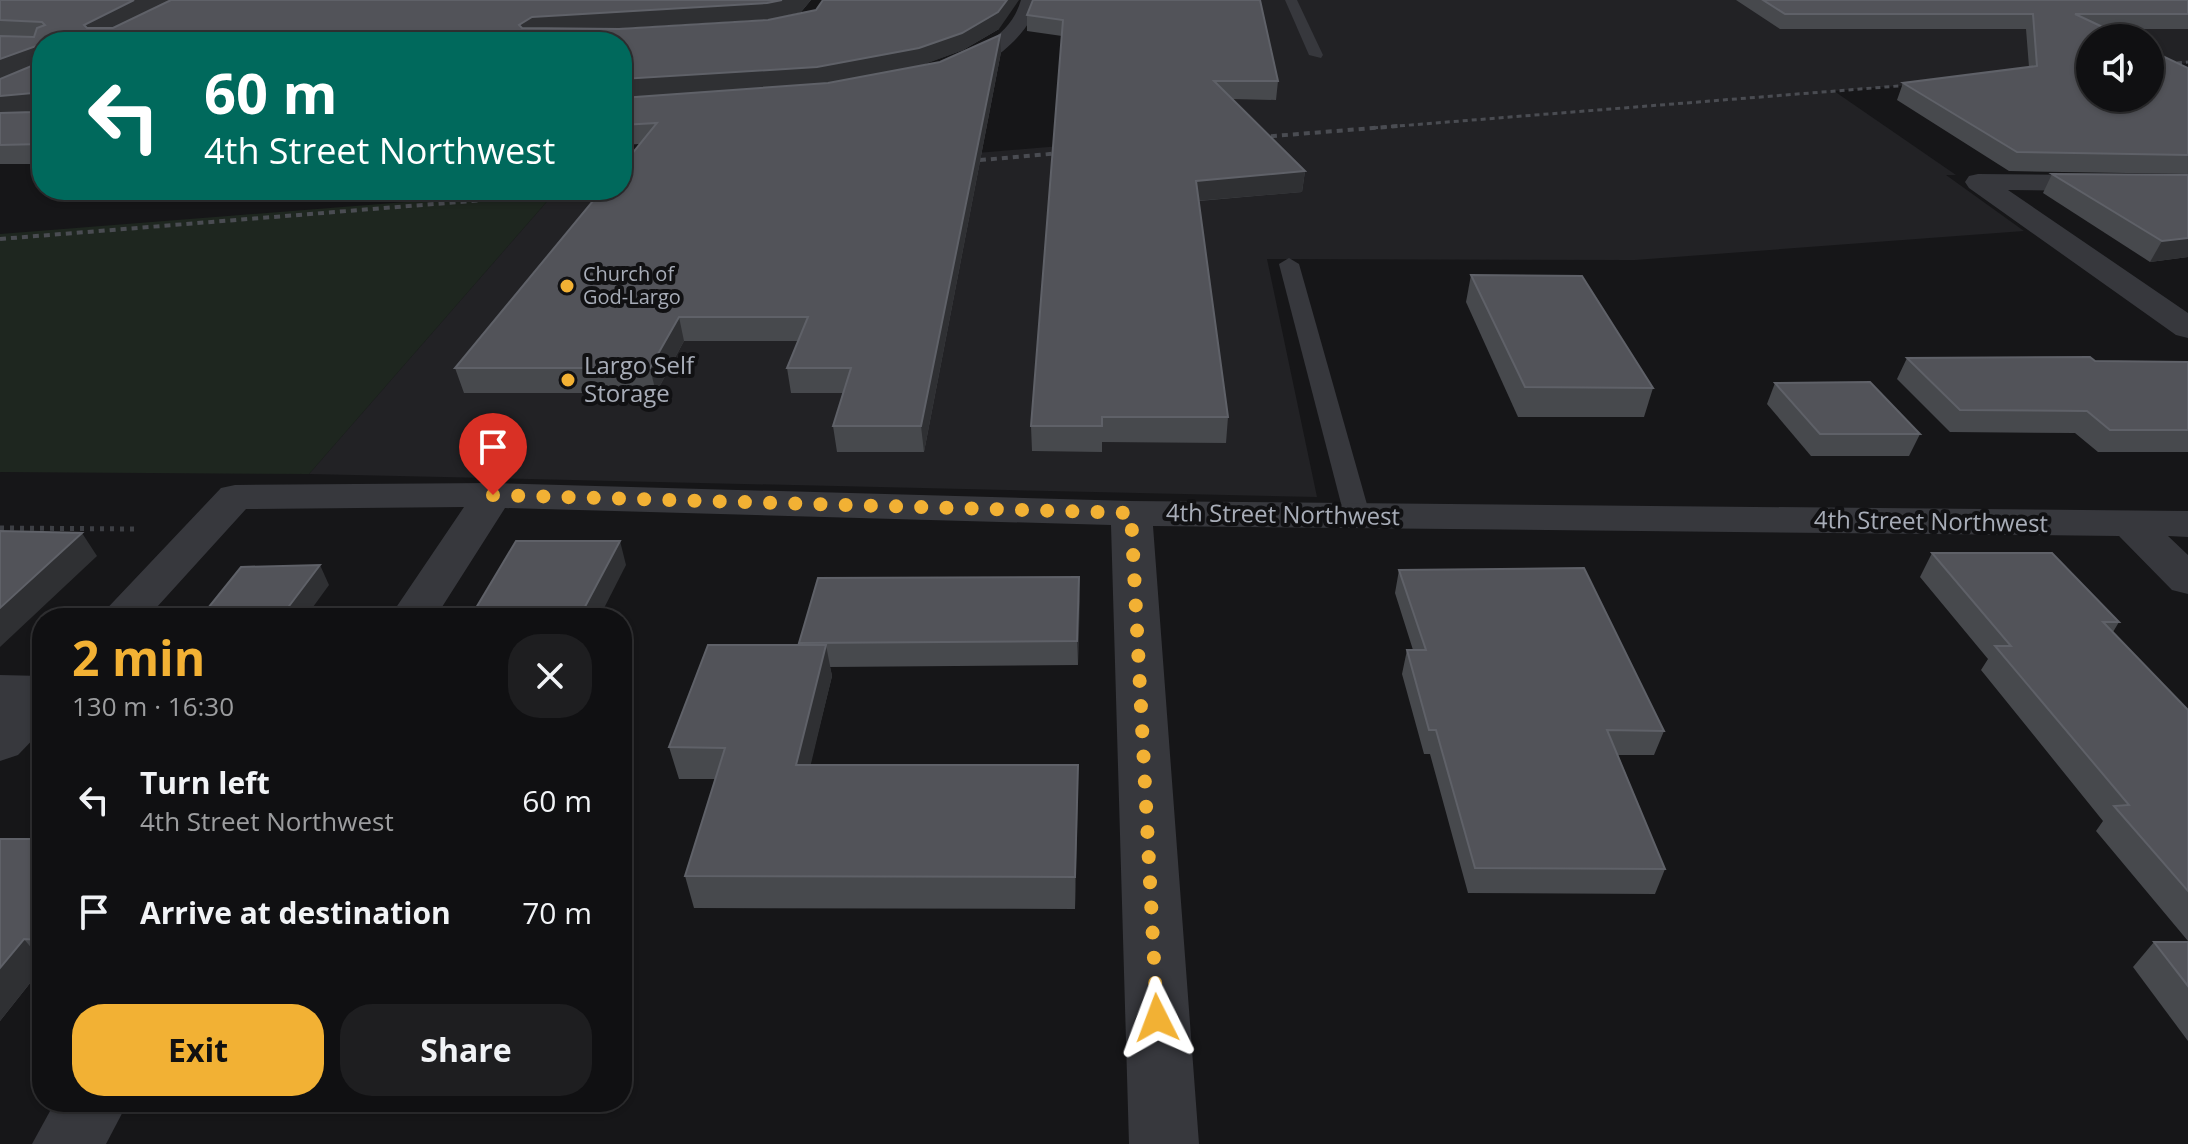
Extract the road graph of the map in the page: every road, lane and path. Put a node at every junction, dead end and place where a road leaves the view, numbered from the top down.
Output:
1 (1030, 0) edge
2 (1291, 0) edge
3 (1316, 55) dead end
4 (924, 73) edge
5 (2188, 184) edge
6 (1289, 264) dead end
7 (2188, 328) edge
8 (493, 495) junction
9 (222, 511) junction
10 (1131, 513) junction
11 (1357, 515) junction
12 (2131, 524) junction
13 (2188, 524) edge
14 (0, 528) edge
15 (2188, 580) edge
16 (130, 608) edge
17 (419, 608) edge
18 (0, 692) edge
19 (32, 693) edge
20 (32, 710) edge
21 (0, 742) edge
22 (88, 1112) edge
23 (67, 1144) edge
24 (1164, 1144) edge

1 - 4 street
2 - 3 lane
5 - 7 street
6 - 11 lane
8 - 9 street, 4th Street Northwest
8 - 10 street, 4th Street Northwest
8 - 17 street
9 - 14 path
9 - 16 street
10 - 11 street, 4th Street Northwest
10 - 24 street
11 - 12 street, 4th Street Northwest
12 - 13 street, 4th Street Northwest
12 - 15 street
18 - 19 street
20 - 21 street
22 - 23 street

